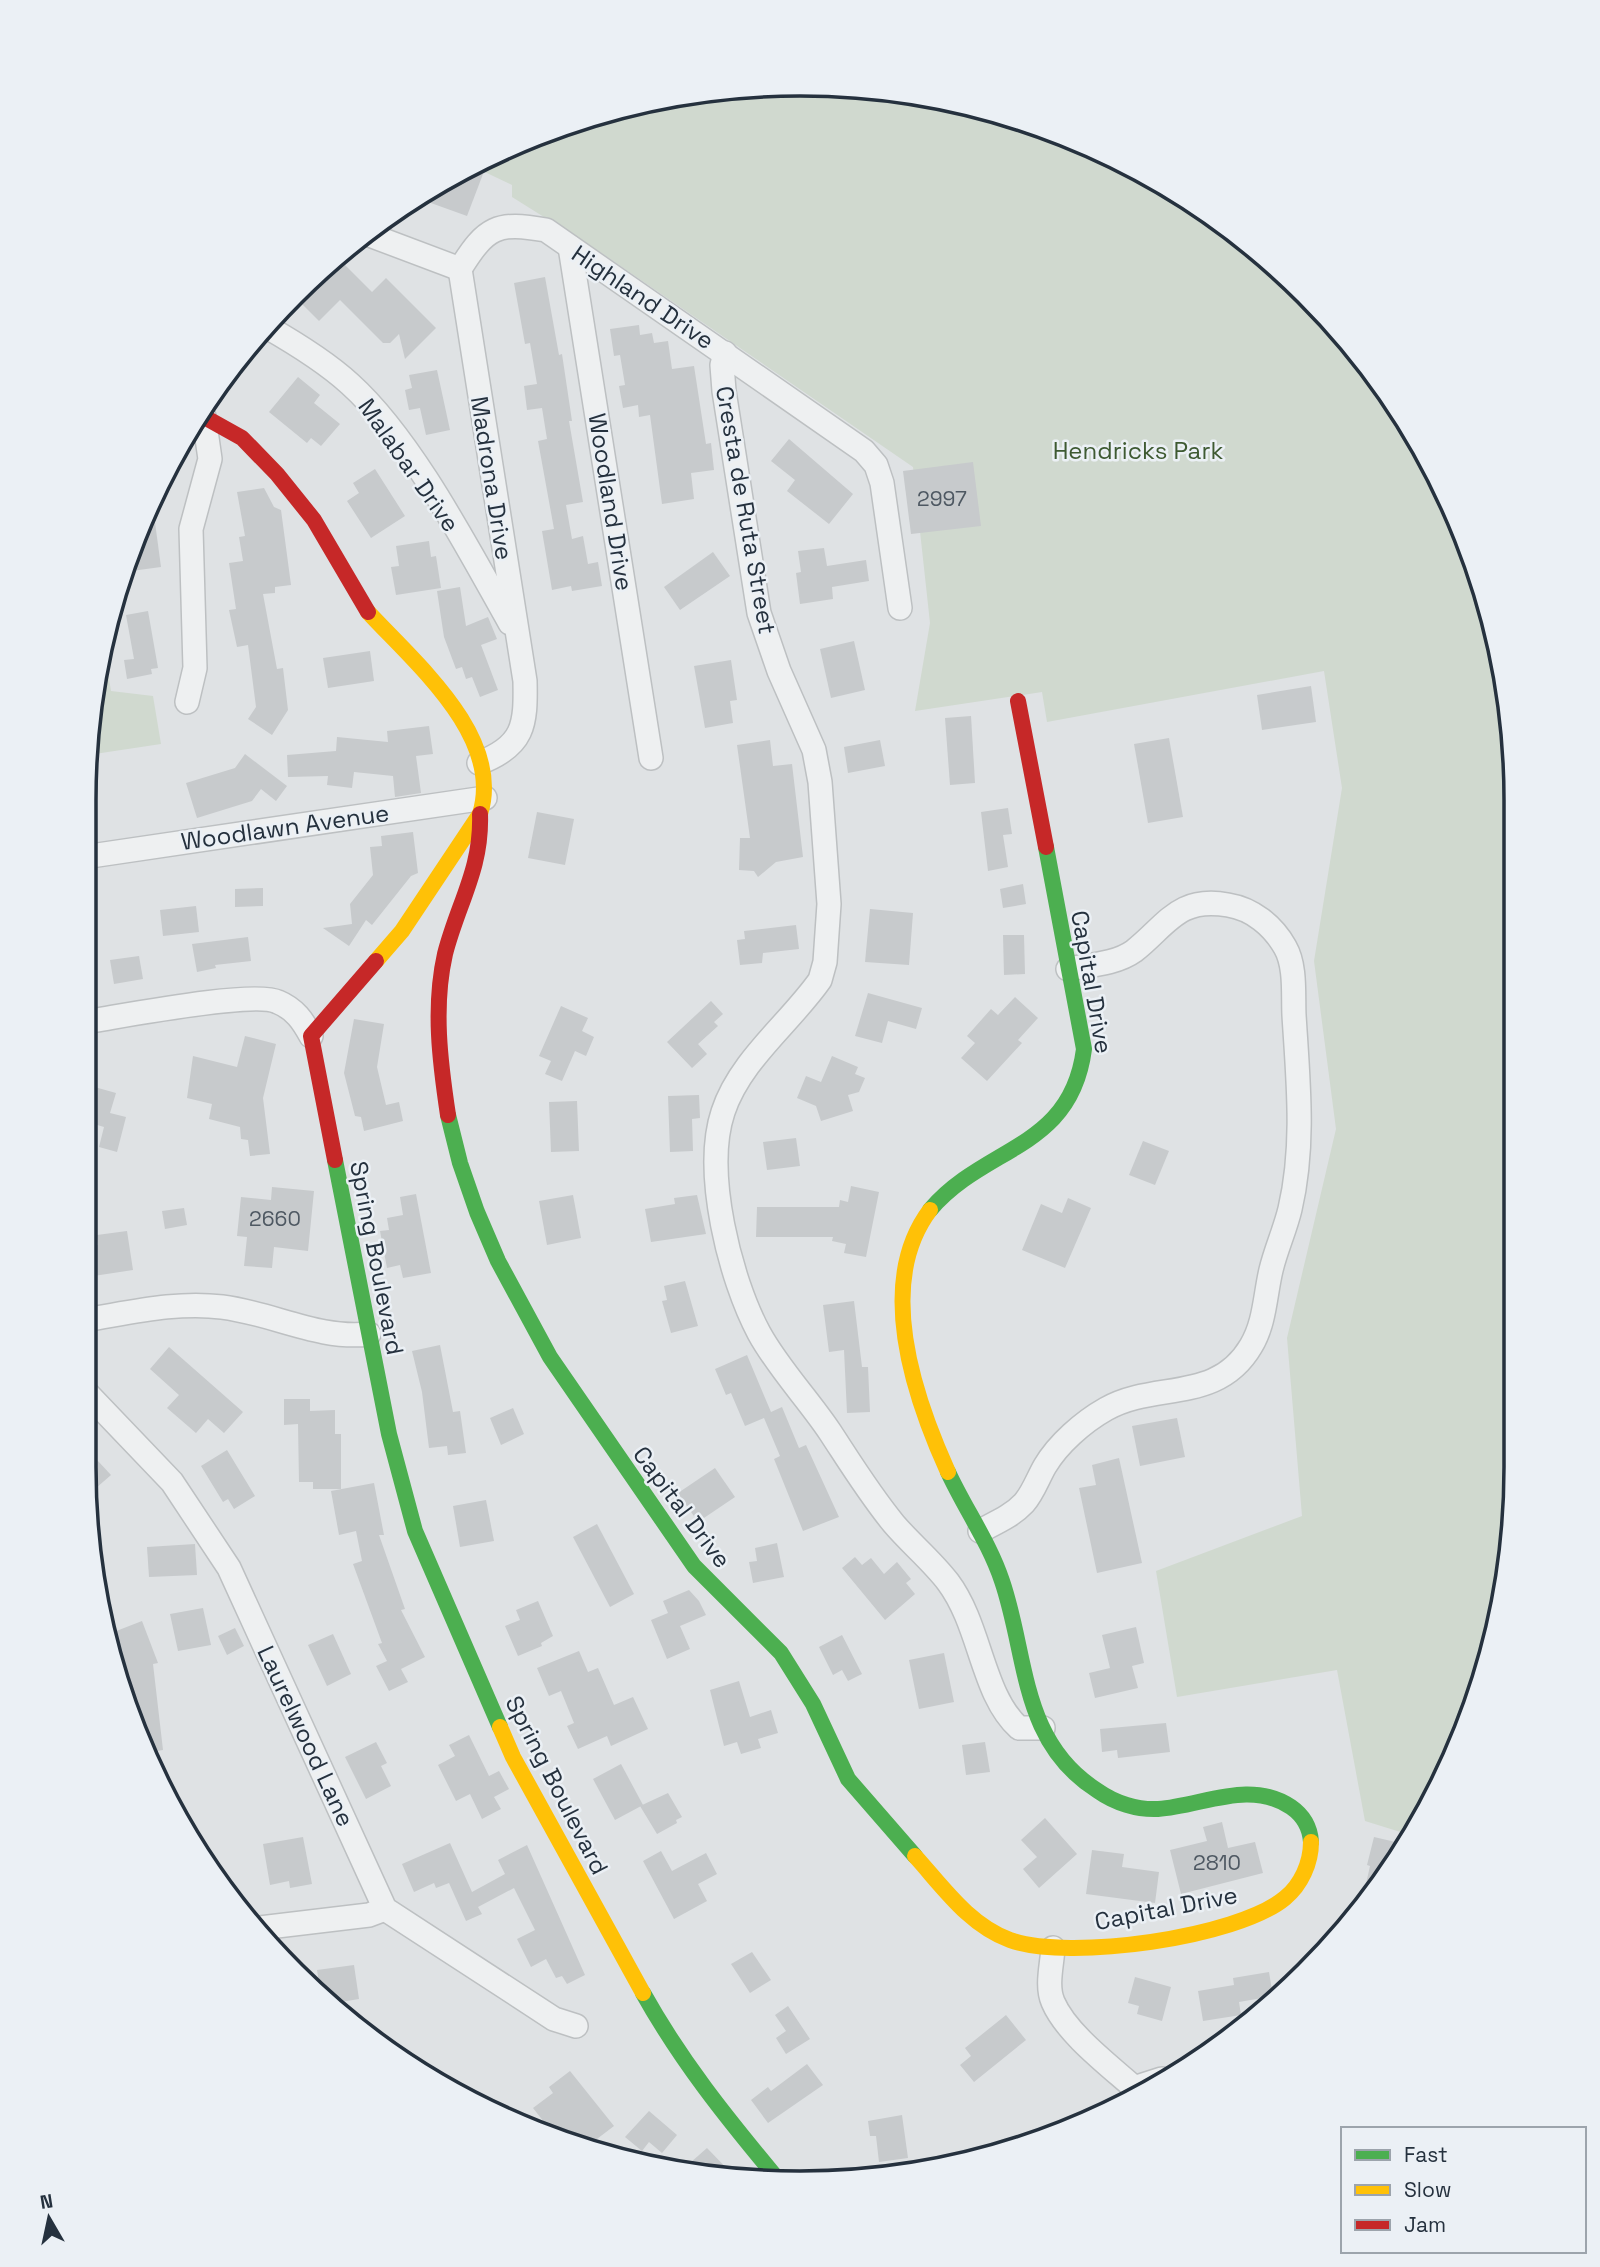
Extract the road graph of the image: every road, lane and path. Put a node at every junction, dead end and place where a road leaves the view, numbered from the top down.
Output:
1 (378, 238) edge
2 (570, 247) junction
3 (460, 269) junction
4 (274, 332) edge
5 (725, 353) junction
6 (208, 420) edge
7 (203, 428) edge
8 (900, 608) dead end
9 (517, 635) junction
10 (1018, 701) dead end
11 (187, 702) dead end
12 (651, 758) dead end
13 (479, 763) junction
14 (482, 806) junction
15 (96, 855) edge
16 (1068, 969) junction
17 (96, 1020) edge
18 (311, 1036) junction
19 (96, 1318) edge
20 (369, 1334) junction
21 (96, 1403) edge
22 (980, 1531) junction
23 (1043, 1728) junction
24 (385, 1909) junction
25 (268, 1927) edge
26 (1053, 1948) junction
27 (576, 2026) dead end
28 (1132, 2087) edge
29 (770, 2170) edge

1 - 3 street
2 - 3 street, Highland Drive
2 - 5 street, Highland Drive
2 - 12 street, Woodland Drive
3 - 9 street, Madrona Drive
4 - 9 street, Malabar Drive
5 - 8 street, Highland Drive
5 - 23 street, Cresta de Ruta Street
6 - 13 street
7 - 11 street
9 - 13 street, Madrona Drive
10 - 16 street, Capital Drive
13 - 14 street
14 - 15 street, Woodlawn Avenue
14 - 18 street
14 - 26 street, Capital Drive
16 - 22 street, Capital Drive
16 - 22 street
17 - 18 street
18 - 20 street, Spring Boulevard
19 - 20 street
20 - 29 street, Spring Boulevard
21 - 24 street, Laurelwood Lane
22 - 23 street, Capital Drive
23 - 26 street, Capital Drive
24 - 25 street
24 - 27 street
26 - 28 street

